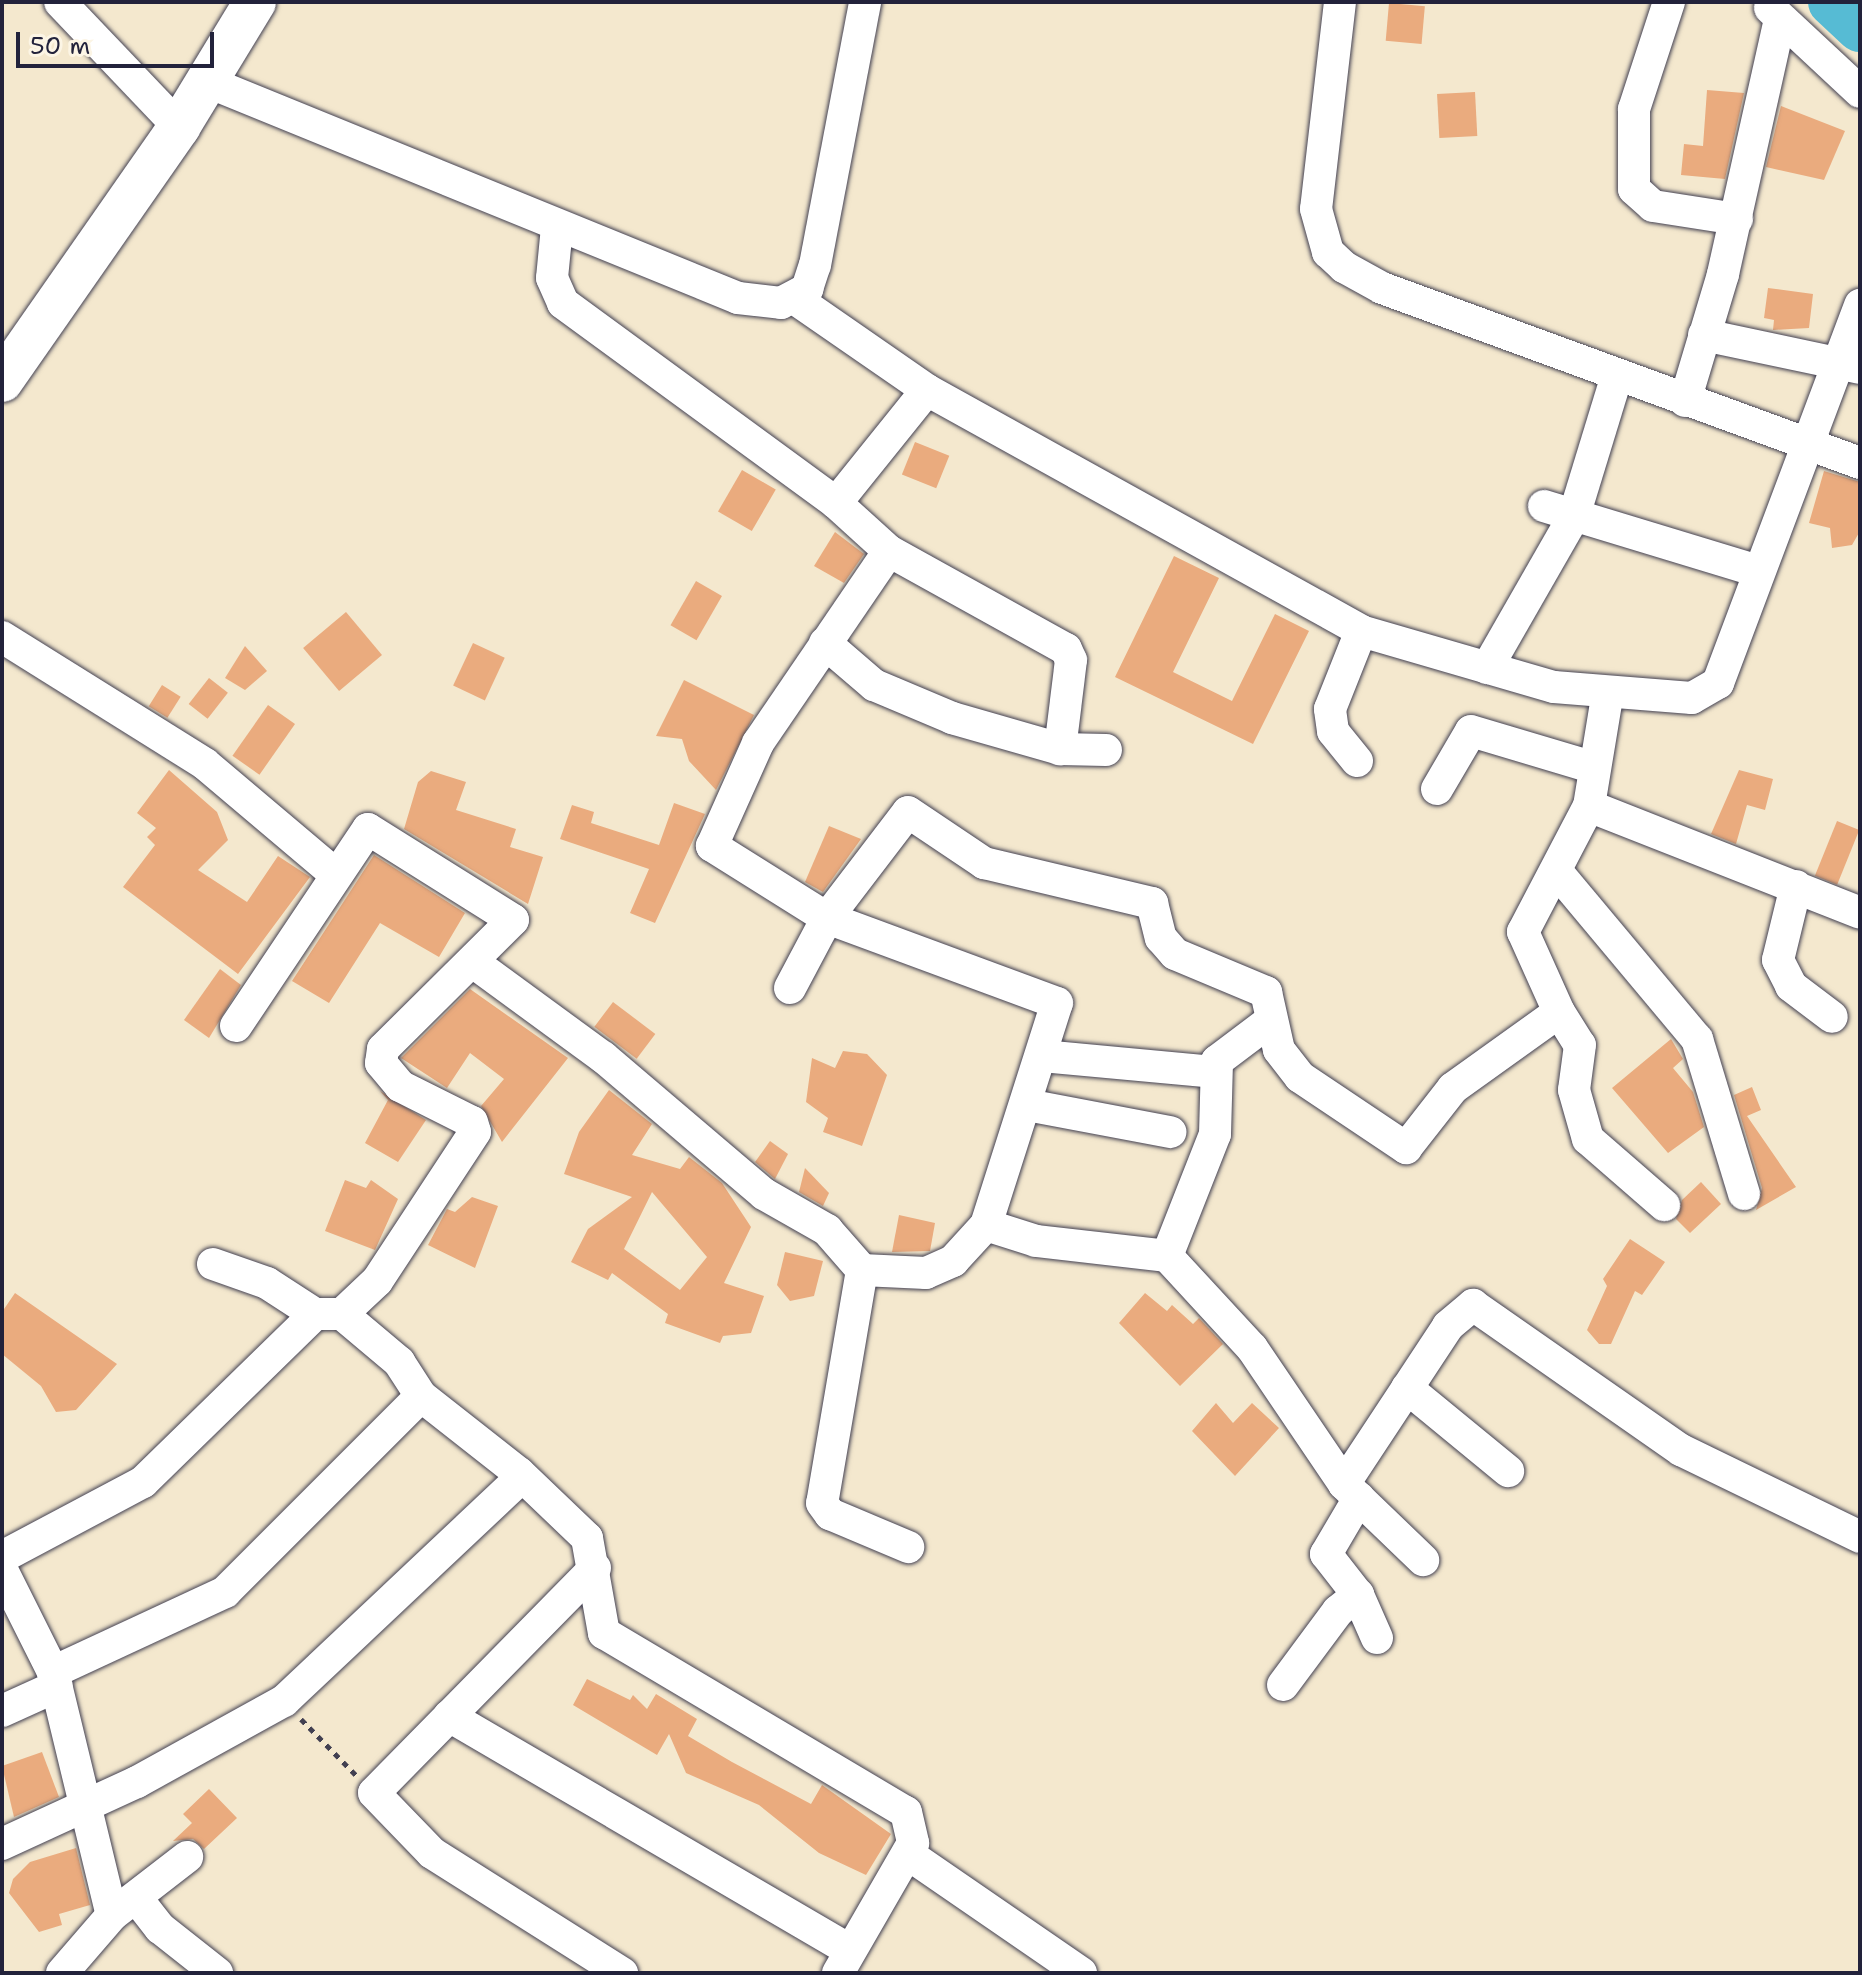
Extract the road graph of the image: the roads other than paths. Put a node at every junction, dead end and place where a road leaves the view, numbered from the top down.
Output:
1 (60, 2) edge
2 (255, 2) edge
3 (865, 2) edge
4 (1340, 2) edge
5 (1669, 2) edge
6 (1773, 11) edge
7 (208, 82) junction
8 (1860, 92) edge
9 (179, 127) junction
10 (1737, 219) junction
11 (557, 227) junction
12 (797, 300) junction
13 (1860, 305) edge
14 (1704, 335) junction
15 (1850, 366) edge
16 (1617, 375) junction
17 (2, 381) edge
18 (927, 390) junction
19 (1685, 401) junction
20 (1803, 445) junction
21 (1860, 463) edge
22 (836, 503) junction
23 (1559, 511) junction
24 (889, 551) junction
25 (1755, 570) junction
26 (1361, 631) junction
27 (2, 637) edge
28 (825, 643) junction
29 (1487, 668) junction
30 (1607, 697) junction
31 (1060, 749) junction
32 (1106, 750) dead end
33 (1357, 761) dead end
34 (1595, 768) junction
35 (1437, 789) dead end
36 (1589, 806) junction
37 (333, 872) junction
38 (1554, 881) junction
39 (1796, 886) junction
40 (1860, 913) edge
41 (827, 918) junction
42 (473, 962) junction
43 (790, 988) dead end
44 (1559, 1012) junction
45 (1832, 1017) dead end
46 (1270, 1021) junction
47 (236, 1026) dead end
48 (1042, 1056) junction
49 (1213, 1072) junction
50 (1027, 1105) junction
51 (1170, 1132) dead end
52 (1744, 1194) dead end
53 (1664, 1205) dead end
54 (986, 1225) junction
55 (1167, 1256) junction
56 (213, 1264) dead end
57 (862, 1270) junction
58 (348, 1302) junction
59 (1407, 1388) junction
60 (421, 1396) junction
61 (1508, 1471) dead end
62 (521, 1478) junction
63 (1351, 1491) junction
64 (1860, 1537) edge
65 (908, 1547) dead end
66 (1423, 1560) dead end
67 (3, 1568) edge
68 (595, 1568) junction
69 (1358, 1595) junction
70 (1377, 1638) dead end
71 (55, 1679) junction
72 (1283, 1685) dead end
73 (2, 1711) edge
74 (449, 1716) junction
75 (83, 1806) junction
76 (2, 1844) edge
77 (908, 1854) junction
78 (187, 1857) dead end
79 (125, 1908) junction
80 (844, 1966) edge
81 (62, 1973) edge
82 (217, 1973) edge
83 (622, 1973) edge
84 (1081, 1973) edge

1 - 9 street
2 - 7 main road
3 - 12 street
4 - 16 street
5 - 10 street
6 - 8 street
6 - 10 street
7 - 9 main road
7 - 11 street
9 - 17 main road
10 - 14 street
11 - 12 street
11 - 22 street
12 - 18 street
13 - 15 street
14 - 15 street
14 - 19 street
15 - 20 street
16 - 19 street
16 - 23 street
18 - 22 street
18 - 26 street
19 - 20 street
20 - 21 street
20 - 25 street
22 - 24 street
23 - 25 street
23 - 29 street
24 - 28 street
24 - 31 street
25 - 30 street
26 - 29 street
26 - 33 street
27 - 37 street
28 - 31 street
28 - 41 street
29 - 30 street
30 - 34 street
31 - 32 street
34 - 35 street
34 - 36 street
36 - 38 street
36 - 39 street
37 - 42 street
37 - 47 street
38 - 44 street
38 - 52 street
39 - 40 street
39 - 45 street
41 - 43 street
41 - 46 street
41 - 48 street
42 - 57 street
42 - 58 street
44 - 46 street
44 - 53 street
46 - 49 street
48 - 49 street
48 - 50 street
49 - 55 street
50 - 51 street
50 - 54 street
54 - 55 street
54 - 57 street
55 - 63 street
56 - 58 street
57 - 65 street
58 - 60 street
58 - 67 street
59 - 61 street
59 - 63 street
59 - 64 street
60 - 62 street
60 - 71 street
62 - 68 street
62 - 75 street
63 - 66 street
63 - 69 street
67 - 71 street
68 - 74 street
68 - 77 street
69 - 70 street
69 - 72 street
71 - 73 street
71 - 75 street
74 - 80 street
74 - 83 street
75 - 76 street
75 - 79 street
77 - 80 street
77 - 84 street
78 - 79 street
79 - 81 street
79 - 82 street

